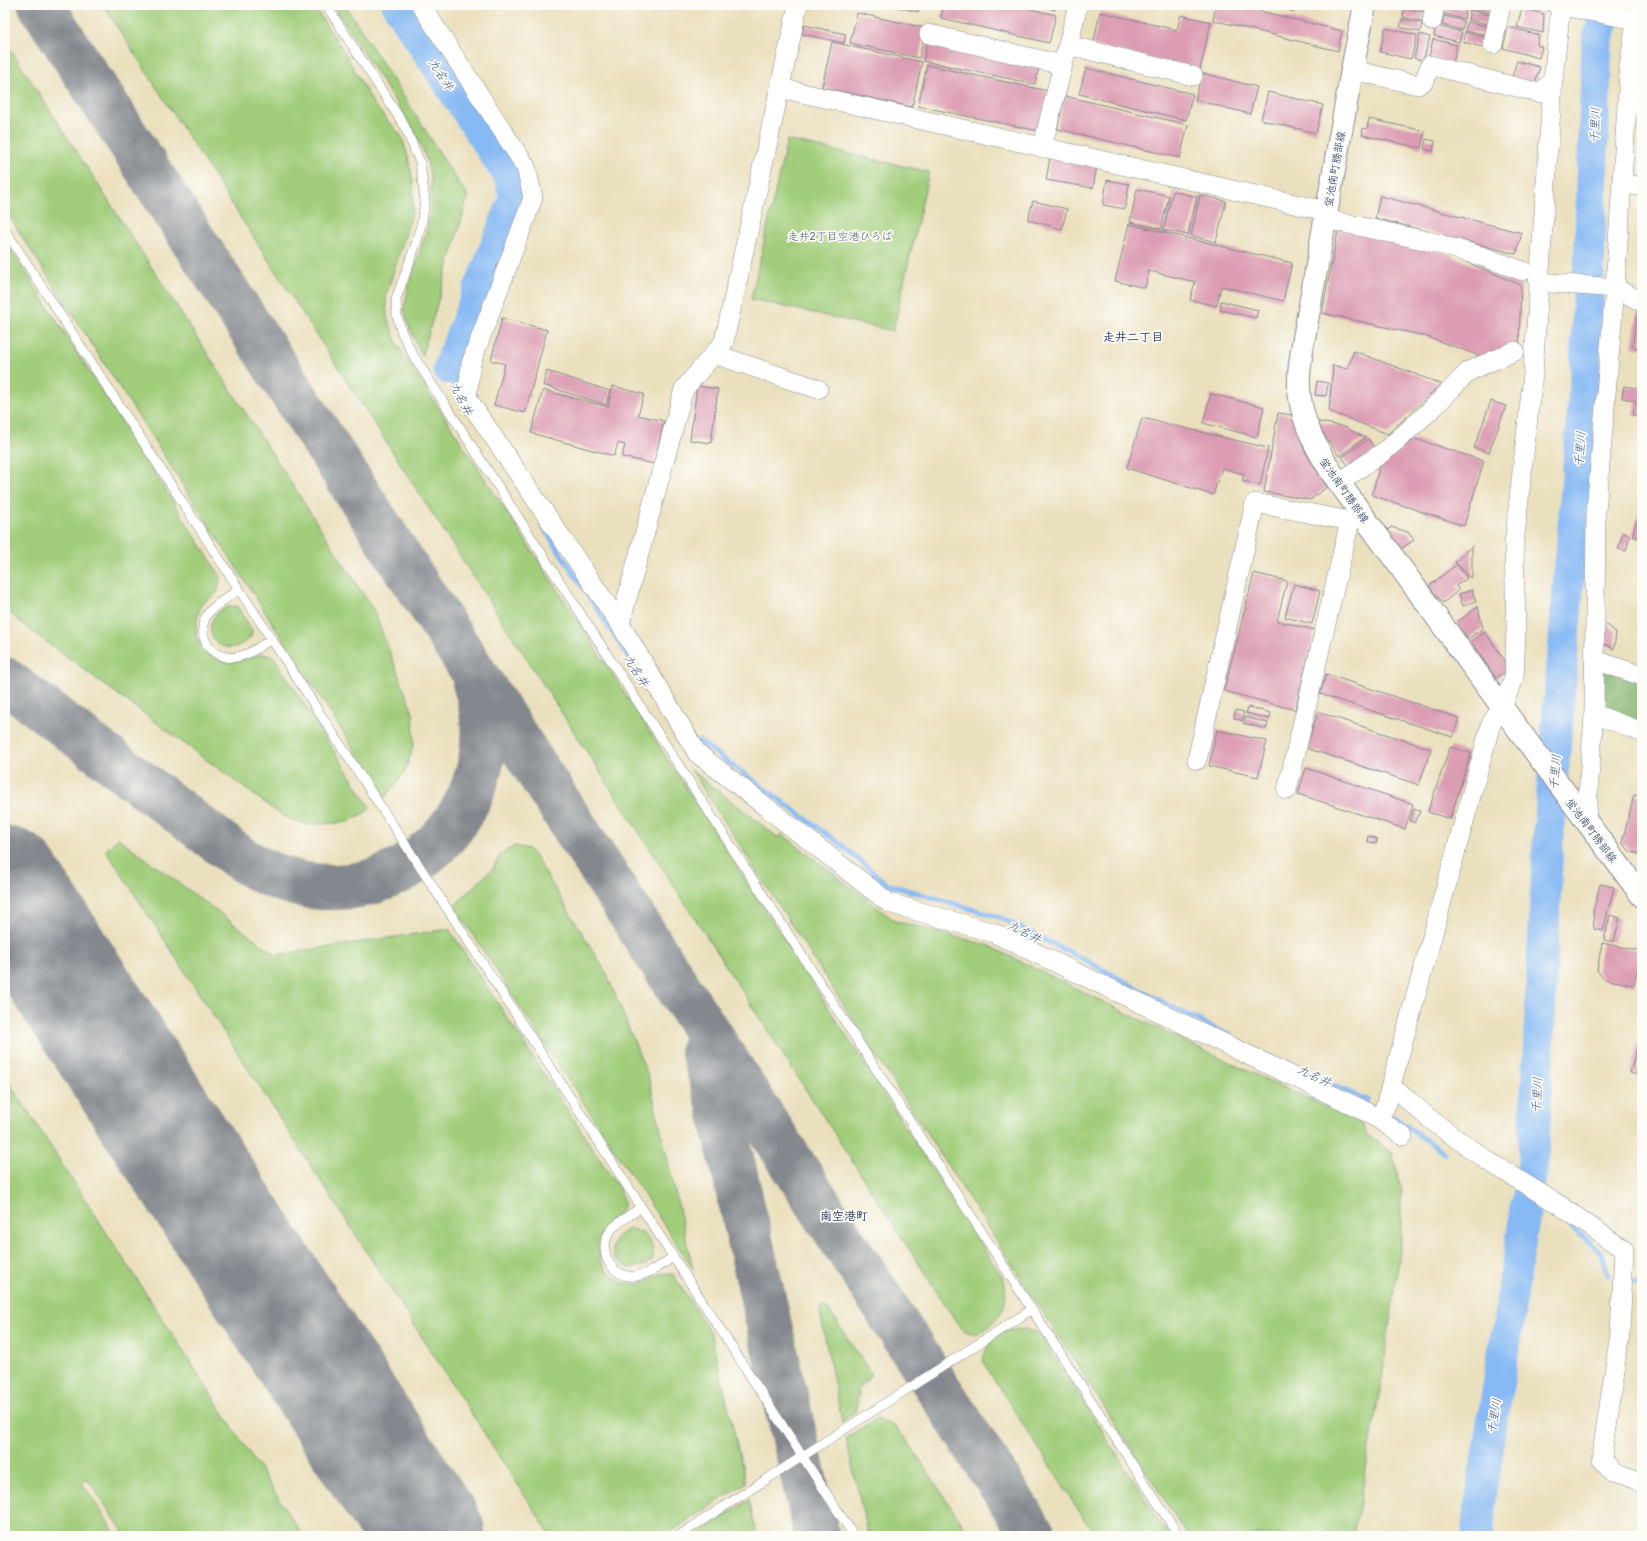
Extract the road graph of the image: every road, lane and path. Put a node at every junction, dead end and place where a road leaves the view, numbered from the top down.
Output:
1 (326, 5) edge
2 (421, 5) edge
3 (798, 5) edge
4 (1078, 5) edge
5 (1365, 5) edge
6 (1501, 5) edge
7 (1559, 5) edge
8 (1639, 15) edge
9 (929, 34) dead end
10 (1493, 44) dead end
11 (1068, 45) junction
12 (1063, 65) junction
13 (1352, 70) junction
14 (1192, 76) dead end
15 (1553, 80) junction
16 (780, 88) junction
17 (1042, 148) junction
18 (1622, 183) junction
19 (1642, 188) edge
20 (1325, 215) junction
21 (5, 230) edge
22 (1523, 271) dead end
23 (1538, 282) junction
24 (1615, 288) junction
25 (1642, 302) edge
26 (1515, 351) dead end
27 (714, 354) junction
28 (818, 389) dead end
29 (1339, 483) junction
30 (1356, 518) junction
31 (238, 590) junction
32 (620, 624) junction
33 (271, 639) junction
34 (1595, 660) junction
35 (1642, 676) edge
36 (1502, 707) junction
37 (1594, 714) junction
38 (1642, 732) edge
39 (1196, 760) dead end
40 (1287, 790) dead end
41 (1581, 816) junction
42 (1642, 896) edge
43 (1390, 1090) junction
44 (1378, 1119) junction
45 (1403, 1136) dead end
46 (640, 1208) junction
47 (673, 1258) junction
48 (1031, 1310) junction
49 (1642, 1484) edge
50 (678, 1536) edge
51 (854, 1536) edge
52 (1179, 1536) edge

1 - 48 lane
2 - 32 street
3 - 16 street
4 - 11 street
5 - 13 street, 蛍池南町勝部線
6 - 10 street
7 - 8 street
7 - 15 street
8 - 18 street
9 - 12 street
11 - 12 street
11 - 14 street
12 - 17 street
13 - 15 street
13 - 20 street, 蛍池南町勝部線
15 - 23 street
16 - 17 street
16 - 27 street
17 - 20 street
18 - 19 street
18 - 24 street
20 - 22 street
20 - 29 street, 蛍池南町勝部線
21 - 31 lane
23 - 24 street
23 - 36 street
24 - 25 street
24 - 34 street
26 - 29 street
27 - 28 street
27 - 32 street
29 - 30 street, 蛍池南町勝部線
30 - 36 street, 蛍池南町勝部線
30 - 39 street
30 - 40 street
31 - 33 lane
31 - 33 lane
32 - 44 street
33 - 46 lane
34 - 35 street
34 - 37 street
36 - 41 street, 蛍池南町勝部線
36 - 43 street
37 - 38 street
37 - 41 street
41 - 42 street, 蛍池南町勝部線
43 - 44 street
43 - 49 street
44 - 45 street
46 - 47 lane
46 - 47 lane
47 - 51 lane
48 - 50 lane
48 - 52 lane

